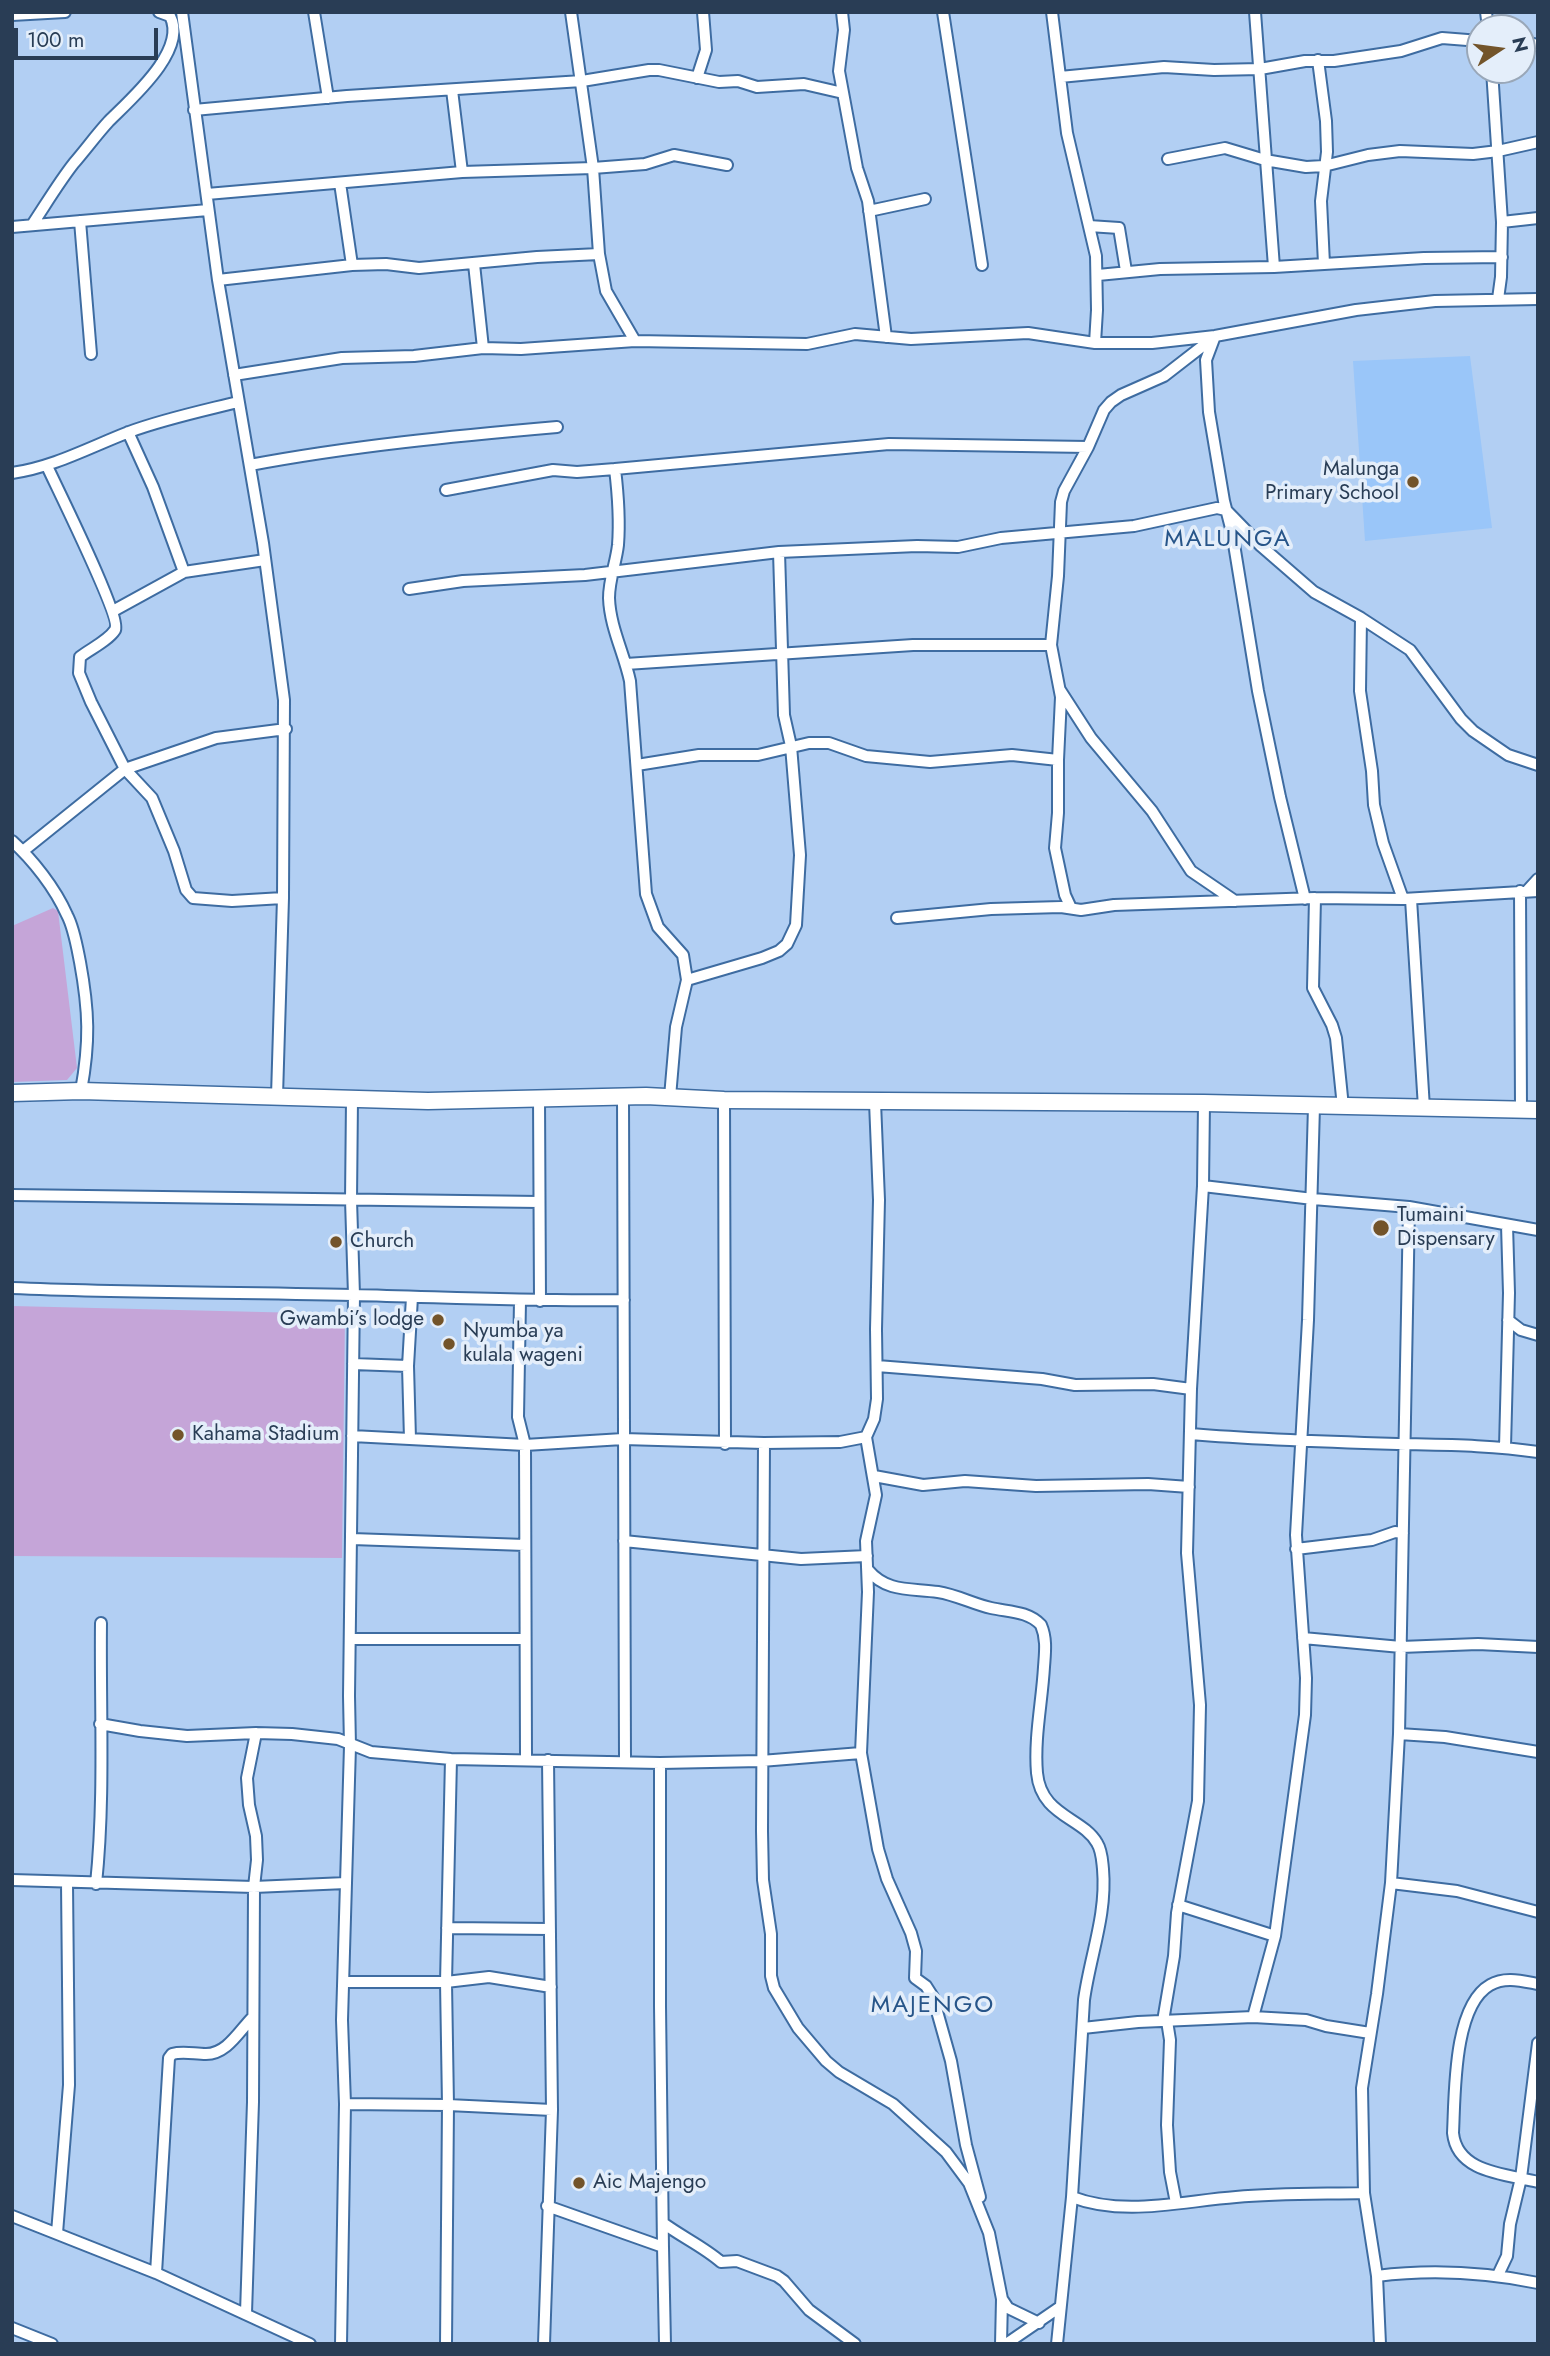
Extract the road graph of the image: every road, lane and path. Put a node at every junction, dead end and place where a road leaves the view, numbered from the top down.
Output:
1 (65, 12) edge
2 (159, 12) edge
3 (182, 12) edge
4 (314, 12) edge
5 (571, 12) edge
6 (703, 12) edge
7 (842, 12) edge
8 (943, 12) edge
9 (1052, 12) edge
10 (1255, 12) edge
11 (12, 15) edge
12 (1466, 40) edge
13 (1318, 60) junction
14 (1260, 69) junction
15 (697, 78) junction
16 (1060, 78) junction
17 (582, 81) junction
18 (1493, 84) edge
19 (452, 90) junction
20 (842, 93) junction
21 (328, 98) junction
22 (194, 110) junction
23 (1538, 142) edge
24 (1498, 151) junction
25 (1168, 159) dead end
26 (1265, 160) junction
27 (727, 165) dead end
28 (1324, 166) junction
29 (593, 168) junction
30 (462, 172) junction
31 (340, 183) junction
32 (207, 194) junction
33 (925, 199) dead end
34 (208, 210) junction
35 (869, 211) junction
36 (1538, 218) edge
37 (80, 221) junction
38 (1502, 222) junction
39 (32, 225) junction
40 (1089, 226) junction
41 (12, 228) edge
42 (599, 254) junction
43 (1502, 257) junction
44 (474, 264) junction
45 (1324, 264) junction
46 (352, 265) junction
47 (982, 265) dead end
48 (1274, 267) junction
49 (1126, 271) junction
50 (1098, 275) junction
51 (218, 280) junction
52 (1498, 299) junction
53 (1538, 299) edge
54 (1215, 336) junction
55 (886, 337) junction
56 (635, 341) junction
57 (1095, 343) junction
58 (483, 348) junction
59 (91, 354) dead end
60 (234, 375) junction
61 (239, 402) junction
62 (557, 427) dead end
63 (128, 432) junction
64 (1088, 447) junction
65 (250, 465) junction
66 (47, 466) junction
67 (615, 469) junction
68 (12, 473) edge
69 (446, 491) dead end
70 (1226, 510) junction
71 (1059, 531) junction
72 (779, 552) junction
73 (265, 560) junction
74 (184, 572) junction
75 (611, 572) junction
76 (409, 589) dead end
77 (113, 611) junction
78 (1361, 618) junction
79 (1051, 645) junction
80 (783, 655) junction
81 (626, 664) junction
82 (1060, 690) junction
83 (286, 729) junction
84 (791, 746) junction
85 (1058, 760) junction
86 (637, 765) junction
87 (1538, 765) edge
88 (125, 769) junction
89 (12, 841) edge
90 (23, 851) junction
91 (1538, 879) edge
92 (1528, 891) edge
93 (283, 898) junction
94 (1310, 899) junction
95 (1407, 899) junction
96 (1235, 902) junction
97 (1071, 908) junction
98 (897, 918) dead end
99 (687, 980) junction
100 (80, 1091) junction
101 (12, 1093) edge
102 (277, 1096) junction
103 (623, 1096) junction
104 (539, 1097) junction
105 (670, 1097) junction
106 (352, 1099) junction
107 (724, 1100) junction
108 (875, 1102) junction
109 (1204, 1103) junction
110 (1314, 1106) junction
111 (1343, 1107) junction
112 (1424, 1108) junction
113 (1530, 1110) edge
114 (1203, 1185) junction
115 (12, 1195) edge
116 (1313, 1199) junction
117 (351, 1200) junction
118 (540, 1202) junction
119 (1409, 1207) junction
120 (1507, 1225) junction
121 (1538, 1230) edge
122 (12, 1288) edge
123 (354, 1295) junction
124 (412, 1297) junction
125 (624, 1300) junction
126 (520, 1301) junction
127 (540, 1301) junction
128 (1508, 1320) junction
129 (1538, 1335) edge
130 (353, 1364) junction
131 (408, 1366) junction
132 (877, 1366) junction
133 (1191, 1389) junction
134 (1191, 1434) junction
135 (352, 1436) junction
136 (866, 1437) junction
137 (410, 1439) junction
138 (623, 1439) junction
139 (1299, 1441) junction
140 (764, 1443) junction
141 (725, 1444) junction
142 (1404, 1444) junction
143 (525, 1445) junction
144 (1505, 1447) junction
145 (1538, 1452) edge
146 (874, 1476) junction
147 (1189, 1487) junction
148 (1403, 1533) junction
149 (352, 1539) junction
150 (624, 1541) junction
151 (525, 1545) junction
152 (1296, 1549) junction
153 (763, 1555) junction
154 (867, 1556) junction
155 (868, 1570) junction
156 (101, 1623) dead end
157 (1303, 1638) junction
158 (350, 1639) junction
159 (524, 1639) junction
160 (1401, 1647) junction
161 (1538, 1647) edge
162 (100, 1724) junction
163 (256, 1732) junction
164 (1399, 1734) junction
165 (350, 1746) junction
166 (1538, 1752) edge
167 (861, 1753) junction
168 (451, 1759) junction
169 (526, 1760) junction
170 (548, 1760) junction
171 (625, 1761) junction
172 (761, 1761) junction
173 (660, 1763) junction
174 (12, 1880) edge
175 (67, 1883) junction
176 (346, 1883) junction
177 (1391, 1883) junction
178 (96, 1884) junction
179 (254, 1887) junction
180 (1178, 1905) junction
181 (1538, 1912) edge
182 (447, 1928) junction
183 (550, 1929) junction
184 (1275, 1936) junction
185 (344, 1982) junction
186 (446, 1982) junction
187 (1538, 1984) edge
188 (551, 1987) junction
189 (253, 2017) junction
190 (1252, 2017) junction
191 (1165, 2021) junction
192 (1083, 2028) junction
193 (1370, 2033) junction
194 (1538, 2043) edge
195 (1534, 2100) edge
196 (345, 2104) junction
197 (448, 2105) junction
198 (552, 2110) junction
199 (1521, 2178) junction
200 (1538, 2182) edge
201 (1364, 2193) junction
202 (1072, 2197) junction
203 (1176, 2203) junction
204 (547, 2206) junction
205 (12, 2216) edge
206 (663, 2223) junction
207 (57, 2233) junction
208 (989, 2233) junction
209 (663, 2247) junction
210 (156, 2273) junction
211 (1498, 2275) junction
212 (1377, 2276) junction
213 (1538, 2283) edge
214 (1002, 2299) junction
215 (1060, 2307) junction
216 (246, 2313) junction
217 (1039, 2323) junction
218 (12, 2328) edge
219 (52, 2344) edge
220 (310, 2344) edge
221 (341, 2344) edge
222 (446, 2344) edge
223 (544, 2344) edge
224 (665, 2344) edge
225 (855, 2344) edge
226 (1003, 2344) edge
227 (1056, 2344) edge
228 (1380, 2344) edge

1 - 11 street
2 - 39 street
3 - 22 street
4 - 21 street
5 - 17 street
6 - 15 street
7 - 20 street
8 - 47 street
9 - 16 street
10 - 14 street
12 - 13 street
13 - 14 street
13 - 28 street
14 - 16 street
14 - 26 street
15 - 17 street
15 - 20 street
16 - 40 street
17 - 19 street
17 - 29 street
18 - 24 street
19 - 21 street
19 - 30 street
20 - 35 street
21 - 22 street
22 - 32 street
23 - 24 street
24 - 28 street
24 - 38 street
25 - 26 street
26 - 28 street
26 - 48 street
27 - 29 street
28 - 45 street
29 - 30 street
29 - 42 street
30 - 31 street
31 - 32 street
31 - 46 street
32 - 34 street
33 - 35 street
34 - 37 street
34 - 51 street
35 - 55 street
36 - 38 street
37 - 39 street
37 - 59 street
38 - 43 street
39 - 41 street
40 - 49 street
40 - 50 street
42 - 44 street
42 - 56 street
43 - 45 street
43 - 52 street
44 - 46 street
44 - 58 street
45 - 48 street
46 - 51 street
48 - 49 street
49 - 50 street
50 - 57 street
51 - 60 street
52 - 53 street
52 - 54 street
54 - 57 street
54 - 64 street
54 - 70 street
55 - 56 street
55 - 57 street
56 - 58 street
58 - 60 street
60 - 61 street
61 - 63 street
61 - 65 street
62 - 65 street
63 - 66 street
63 - 74 street
64 - 67 street
64 - 71 street
65 - 73 street
66 - 68 street
66 - 77 street
67 - 69 street
67 - 75 street
70 - 71 street
70 - 78 street
70 - 94 street
71 - 72 street
71 - 79 street
72 - 75 street
72 - 80 street
73 - 74 street
73 - 83 street
74 - 77 street
75 - 76 street
75 - 81 street
77 - 88 street
78 - 87 street
78 - 95 street
79 - 80 street
79 - 82 street
80 - 81 street
80 - 84 street
81 - 86 street
82 - 85 street
82 - 96 street
83 - 88 street
83 - 93 street
84 - 85 street
84 - 86 street
84 - 99 street
85 - 97 street
86 - 99 street
88 - 90 street
88 - 93 street
89 - 90 street
90 - 100 street
91 - 92 street
92 - 95 street
92 - 113 street
93 - 102 street
94 - 95 street
94 - 96 street
94 - 111 street
95 - 112 street
96 - 97 street
97 - 98 street
99 - 105 street
100 - 101 street
100 - 102 street
102 - 106 street
103 - 104 street
103 - 105 street
103 - 125 street
104 - 106 street
104 - 118 street
105 - 107 street
106 - 117 street
107 - 108 street
107 - 141 street
108 - 109 street
108 - 132 street
109 - 110 street
109 - 114 street
110 - 111 street
110 - 116 street
111 - 112 street
112 - 113 street
114 - 116 street
114 - 133 street
115 - 117 street
116 - 119 street
116 - 139 street
117 - 118 street
117 - 123 street
118 - 127 street
119 - 120 street
119 - 142 street
120 - 121 street
120 - 128 street
122 - 123 street
123 - 124 street
123 - 130 street
124 - 126 street
124 - 131 street
125 - 127 street
125 - 138 street
126 - 127 street
126 - 143 street
128 - 129 street
128 - 144 street
130 - 131 street
130 - 135 street
131 - 137 street
132 - 133 street
132 - 136 street
133 - 134 street
134 - 139 street
134 - 147 street
135 - 137 street
135 - 149 street
136 - 140 street
136 - 146 street
137 - 143 street
138 - 141 street
138 - 143 street
138 - 150 street
139 - 142 street
139 - 152 street
140 - 141 street
140 - 153 street
142 - 144 street
142 - 148 street
143 - 151 street
144 - 145 street
146 - 147 street
146 - 154 street
147 - 180 street
148 - 152 street
148 - 160 street
149 - 151 street
149 - 158 street
150 - 153 street
150 - 171 street
151 - 159 street
152 - 157 street
153 - 154 street
153 - 172 street
154 - 155 street
155 - 167 street
155 - 192 street
156 - 162 street
157 - 160 street
157 - 184 street
158 - 159 street
158 - 165 street
159 - 169 street
160 - 161 street
160 - 164 street
162 - 163 street
162 - 178 street
163 - 165 street
163 - 179 street
164 - 166 street
164 - 177 street
165 - 168 street
165 - 176 street
167 - 172 street
167 - 208 street
168 - 169 street
168 - 182 street
169 - 170 street
170 - 171 street
170 - 183 street
171 - 173 street
172 - 173 street
172 - 208 street
173 - 206 street
174 - 175 street
175 - 178 street
175 - 207 street
176 - 179 street
176 - 185 street
177 - 181 street
177 - 193 street
178 - 179 street
179 - 189 street
180 - 184 street
180 - 191 street
182 - 183 street
182 - 186 street
183 - 188 street
184 - 190 street
185 - 186 street
185 - 196 street
186 - 188 street
186 - 197 street
187 - 199 street
188 - 198 street
189 - 210 street
189 - 216 street
190 - 191 street
190 - 193 street
191 - 192 street
191 - 203 street
192 - 202 street
193 - 201 street
194 - 195 street
195 - 199 street
196 - 197 street
196 - 221 street
197 - 198 street
197 - 222 street
198 - 204 street
199 - 200 street
199 - 211 street
201 - 203 street
201 - 212 street
202 - 203 street
202 - 215 street
204 - 209 street
204 - 223 street
205 - 207 street
206 - 209 street
206 - 225 street
207 - 210 street
208 - 214 street
209 - 224 street
210 - 216 street
211 - 212 street
211 - 213 street
212 - 228 street
214 - 217 street
214 - 226 street
215 - 217 street
215 - 227 street
216 - 220 street
217 - 226 street
218 - 219 street

